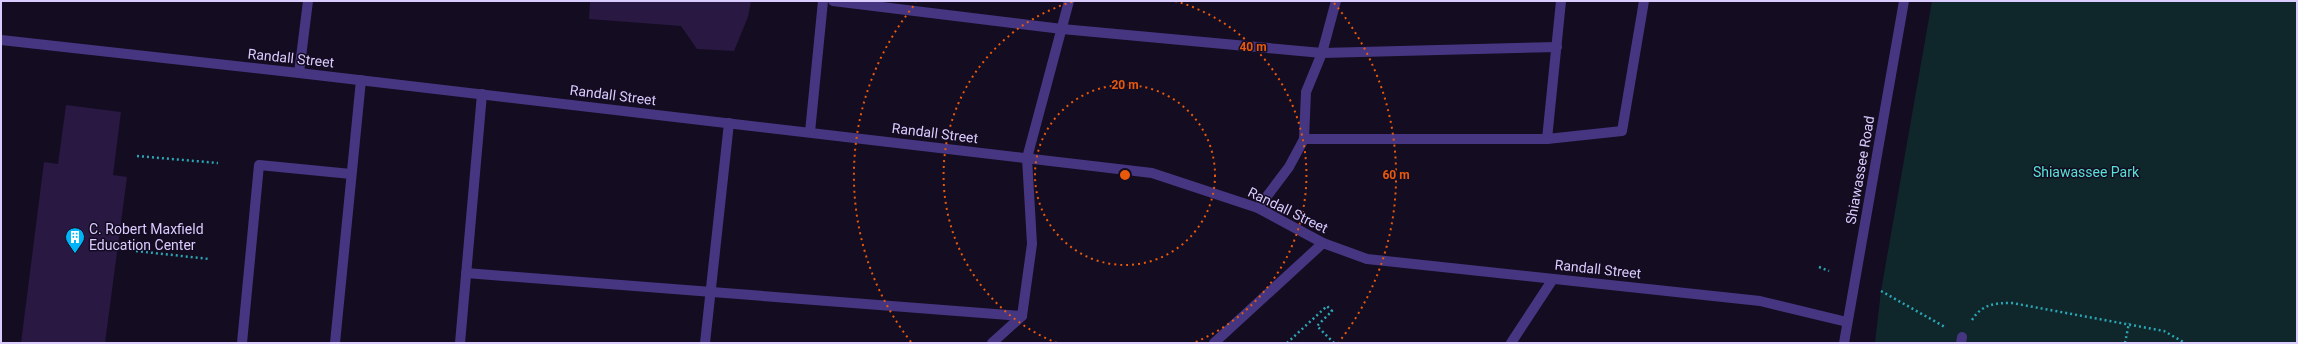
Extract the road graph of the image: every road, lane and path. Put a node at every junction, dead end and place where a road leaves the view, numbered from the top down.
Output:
1 (308, 1) edge
2 (823, 1) edge
3 (833, 1) edge
4 (1069, 1) edge
5 (1336, 1) edge
6 (1561, 1) edge
7 (1644, 1) edge
8 (1904, 1) edge
9 (1062, 29) junction
10 (1, 40) edge
11 (1557, 47) junction
12 (1322, 53) junction
13 (299, 72) junction
14 (361, 80) junction
15 (482, 94) junction
16 (729, 123) junction
17 (810, 132) junction
18 (1304, 139) junction
19 (1547, 139) junction
20 (137, 156) dead end
21 (1027, 158) junction
22 (218, 163) dead end
23 (351, 174) junction
24 (1258, 208) junction
25 (1323, 244) junction
26 (136, 251) dead end
27 (209, 259) dead end
28 (1819, 267) dead end
29 (1829, 271) dead end
30 (466, 273) junction
31 (1553, 279) junction
32 (1881, 291) dead end
33 (712, 292) junction
34 (1022, 316) junction
35 (1847, 322) junction
36 (2129, 323) junction
37 (1962, 340) edge
38 (242, 343) edge
39 (335, 343) edge
40 (460, 343) edge
41 (705, 343) edge
42 (992, 343) edge
43 (1214, 343) edge
44 (1287, 343) edge
45 (1334, 343) edge
46 (1511, 343) edge
47 (1844, 343) edge
48 (2125, 343) edge
49 (2184, 343) edge

1 - 13 street
2 - 17 street
3 - 9 street
4 - 9 street
5 - 12 street
6 - 11 street
7 - 19 street
8 - 35 street, Shiawassee Road
9 - 12 street
9 - 21 street
10 - 13 street, Randall Street
11 - 12 street
11 - 19 street
12 - 18 street
13 - 14 street, Randall Street
14 - 15 street, Randall Street
14 - 23 street
15 - 16 street, Randall Street
15 - 30 street
16 - 17 street, Randall Street
16 - 33 street
17 - 21 street, Randall Street
18 - 19 street
18 - 24 street
20 - 22 path
21 - 24 street, Randall Street
21 - 34 street
23 - 38 street
23 - 39 street
24 - 25 street, Randall Street
25 - 31 street, Randall Street
25 - 43 street
26 - 27 path
28 - 29 path
30 - 33 street
30 - 40 street
31 - 35 street, Randall Street
31 - 46 street
32 - 37 path
33 - 34 street
33 - 41 street
34 - 42 street
35 - 47 street, Shiawassee Road
36 - 37 path
36 - 48 path
36 - 49 path
44 - 45 path

